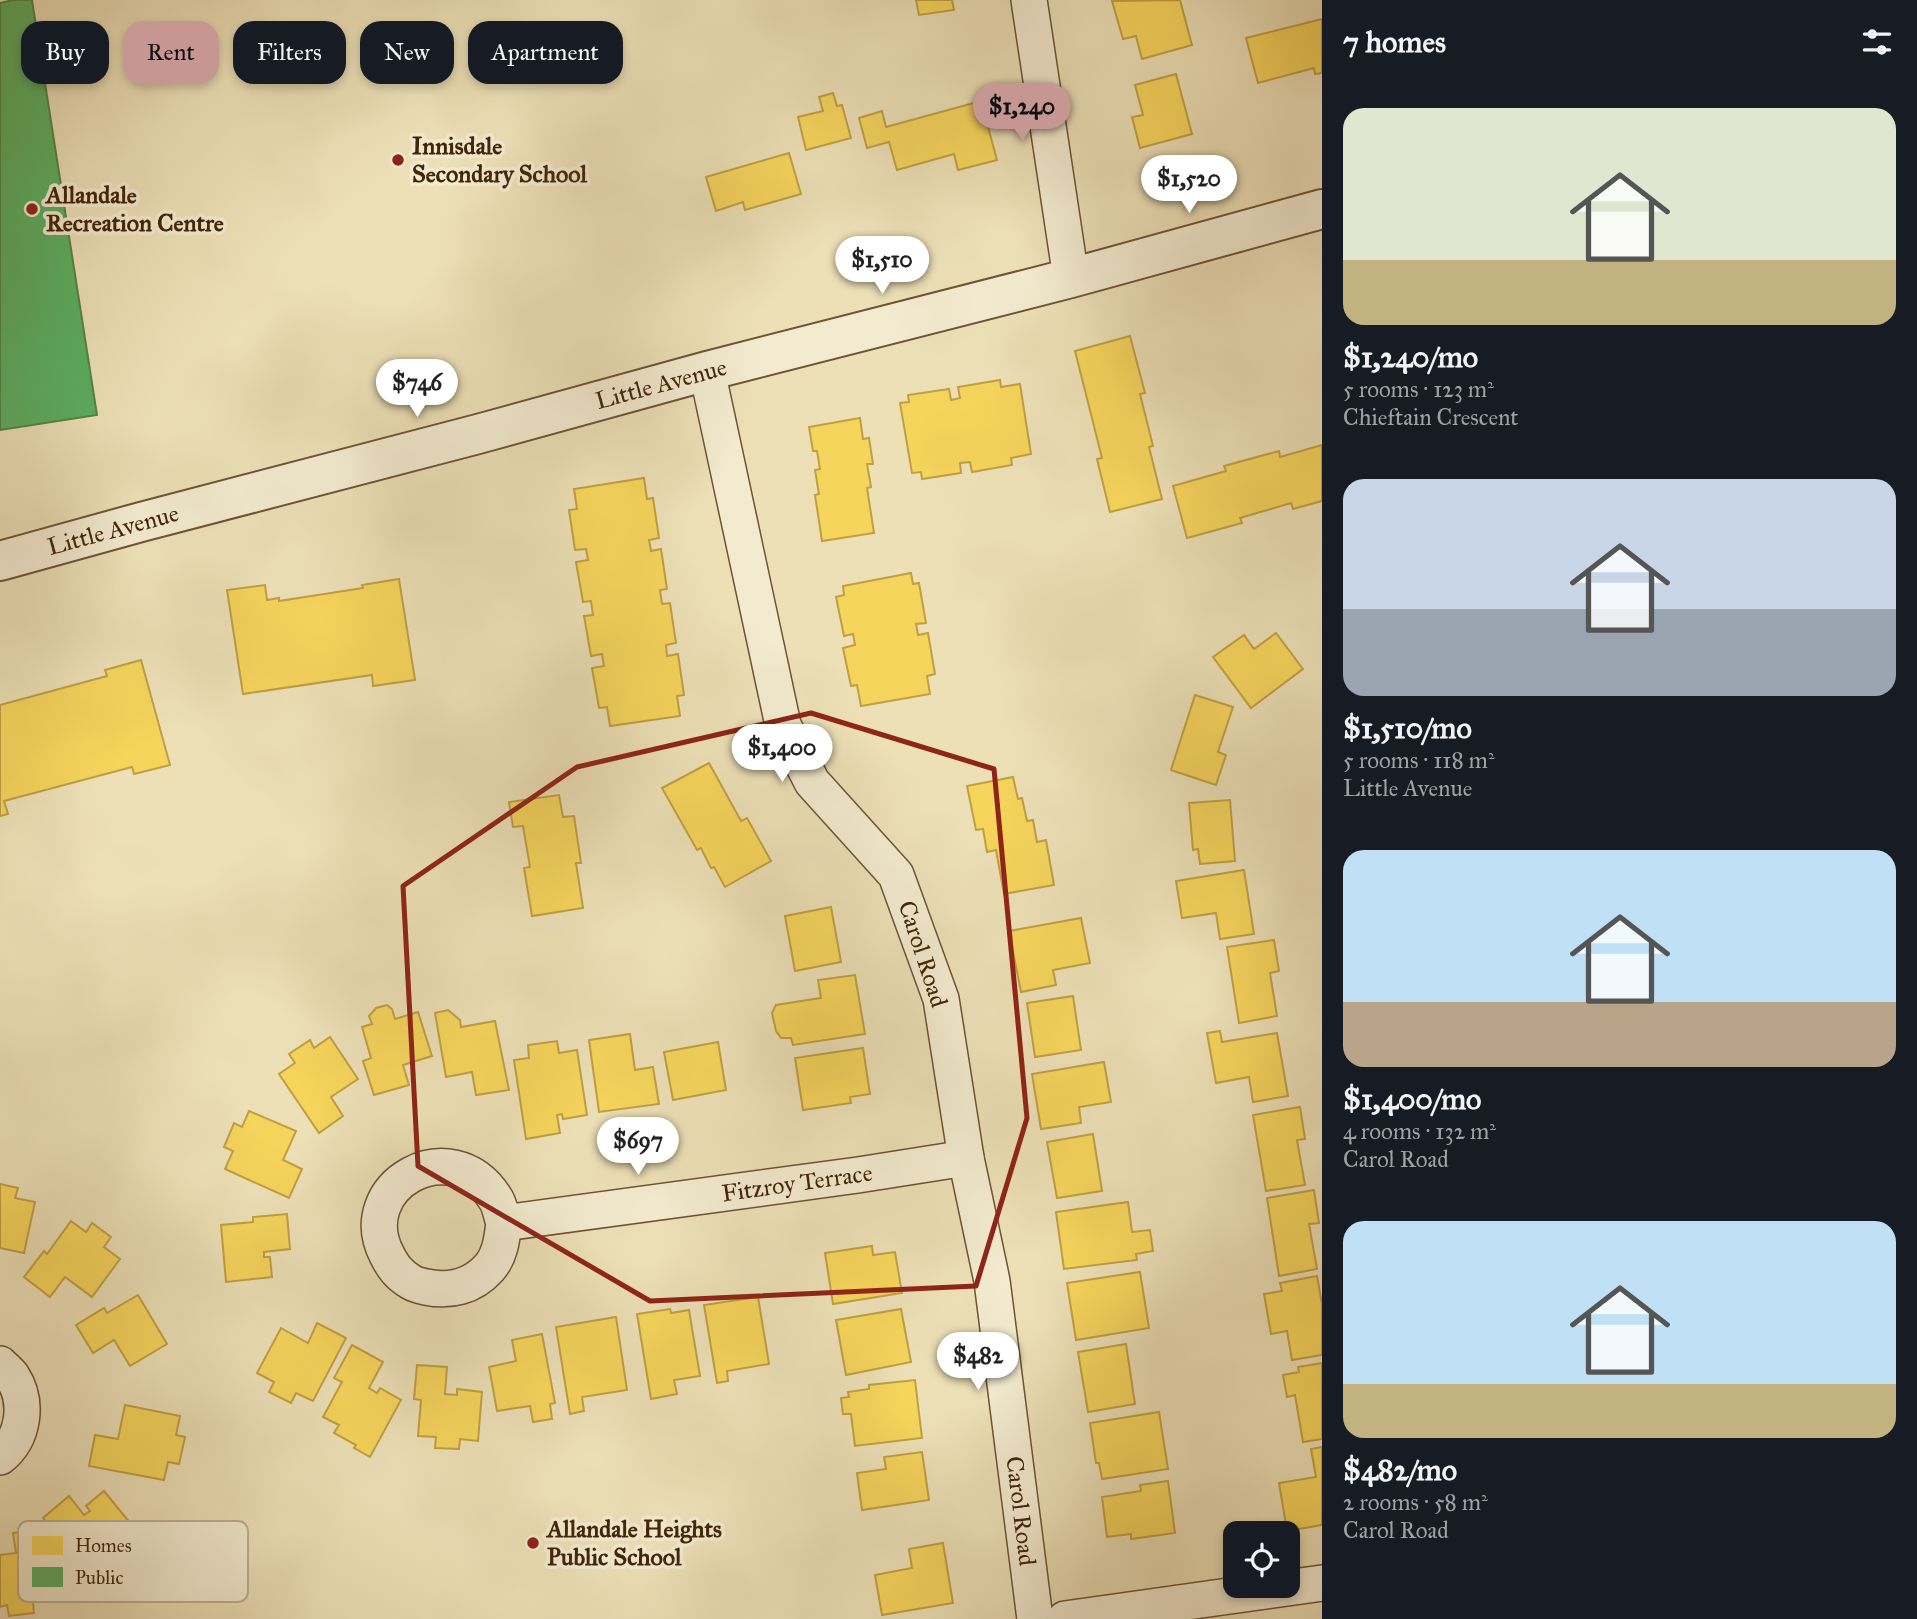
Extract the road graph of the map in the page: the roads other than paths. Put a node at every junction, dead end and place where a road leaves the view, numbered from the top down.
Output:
1 (1029, 0) edge
2 (1322, 209) edge
3 (1071, 278) junction
4 (707, 371) junction
5 (0, 561) edge
6 (966, 1158) junction
7 (503, 1223) dead end
8 (0, 1364) edge
9 (0, 1457) edge
10 (1322, 1583) edge
11 (1035, 1619) edge
12 (1065, 1619) edge

1 - 3 street
2 - 3 street, Little Avenue
3 - 4 street, Little Avenue
4 - 5 street, Little Avenue
4 - 6 street, Carol Road
6 - 7 street, Fitzroy Terrace
6 - 11 street, Carol Road
8 - 9 street
10 - 12 street

